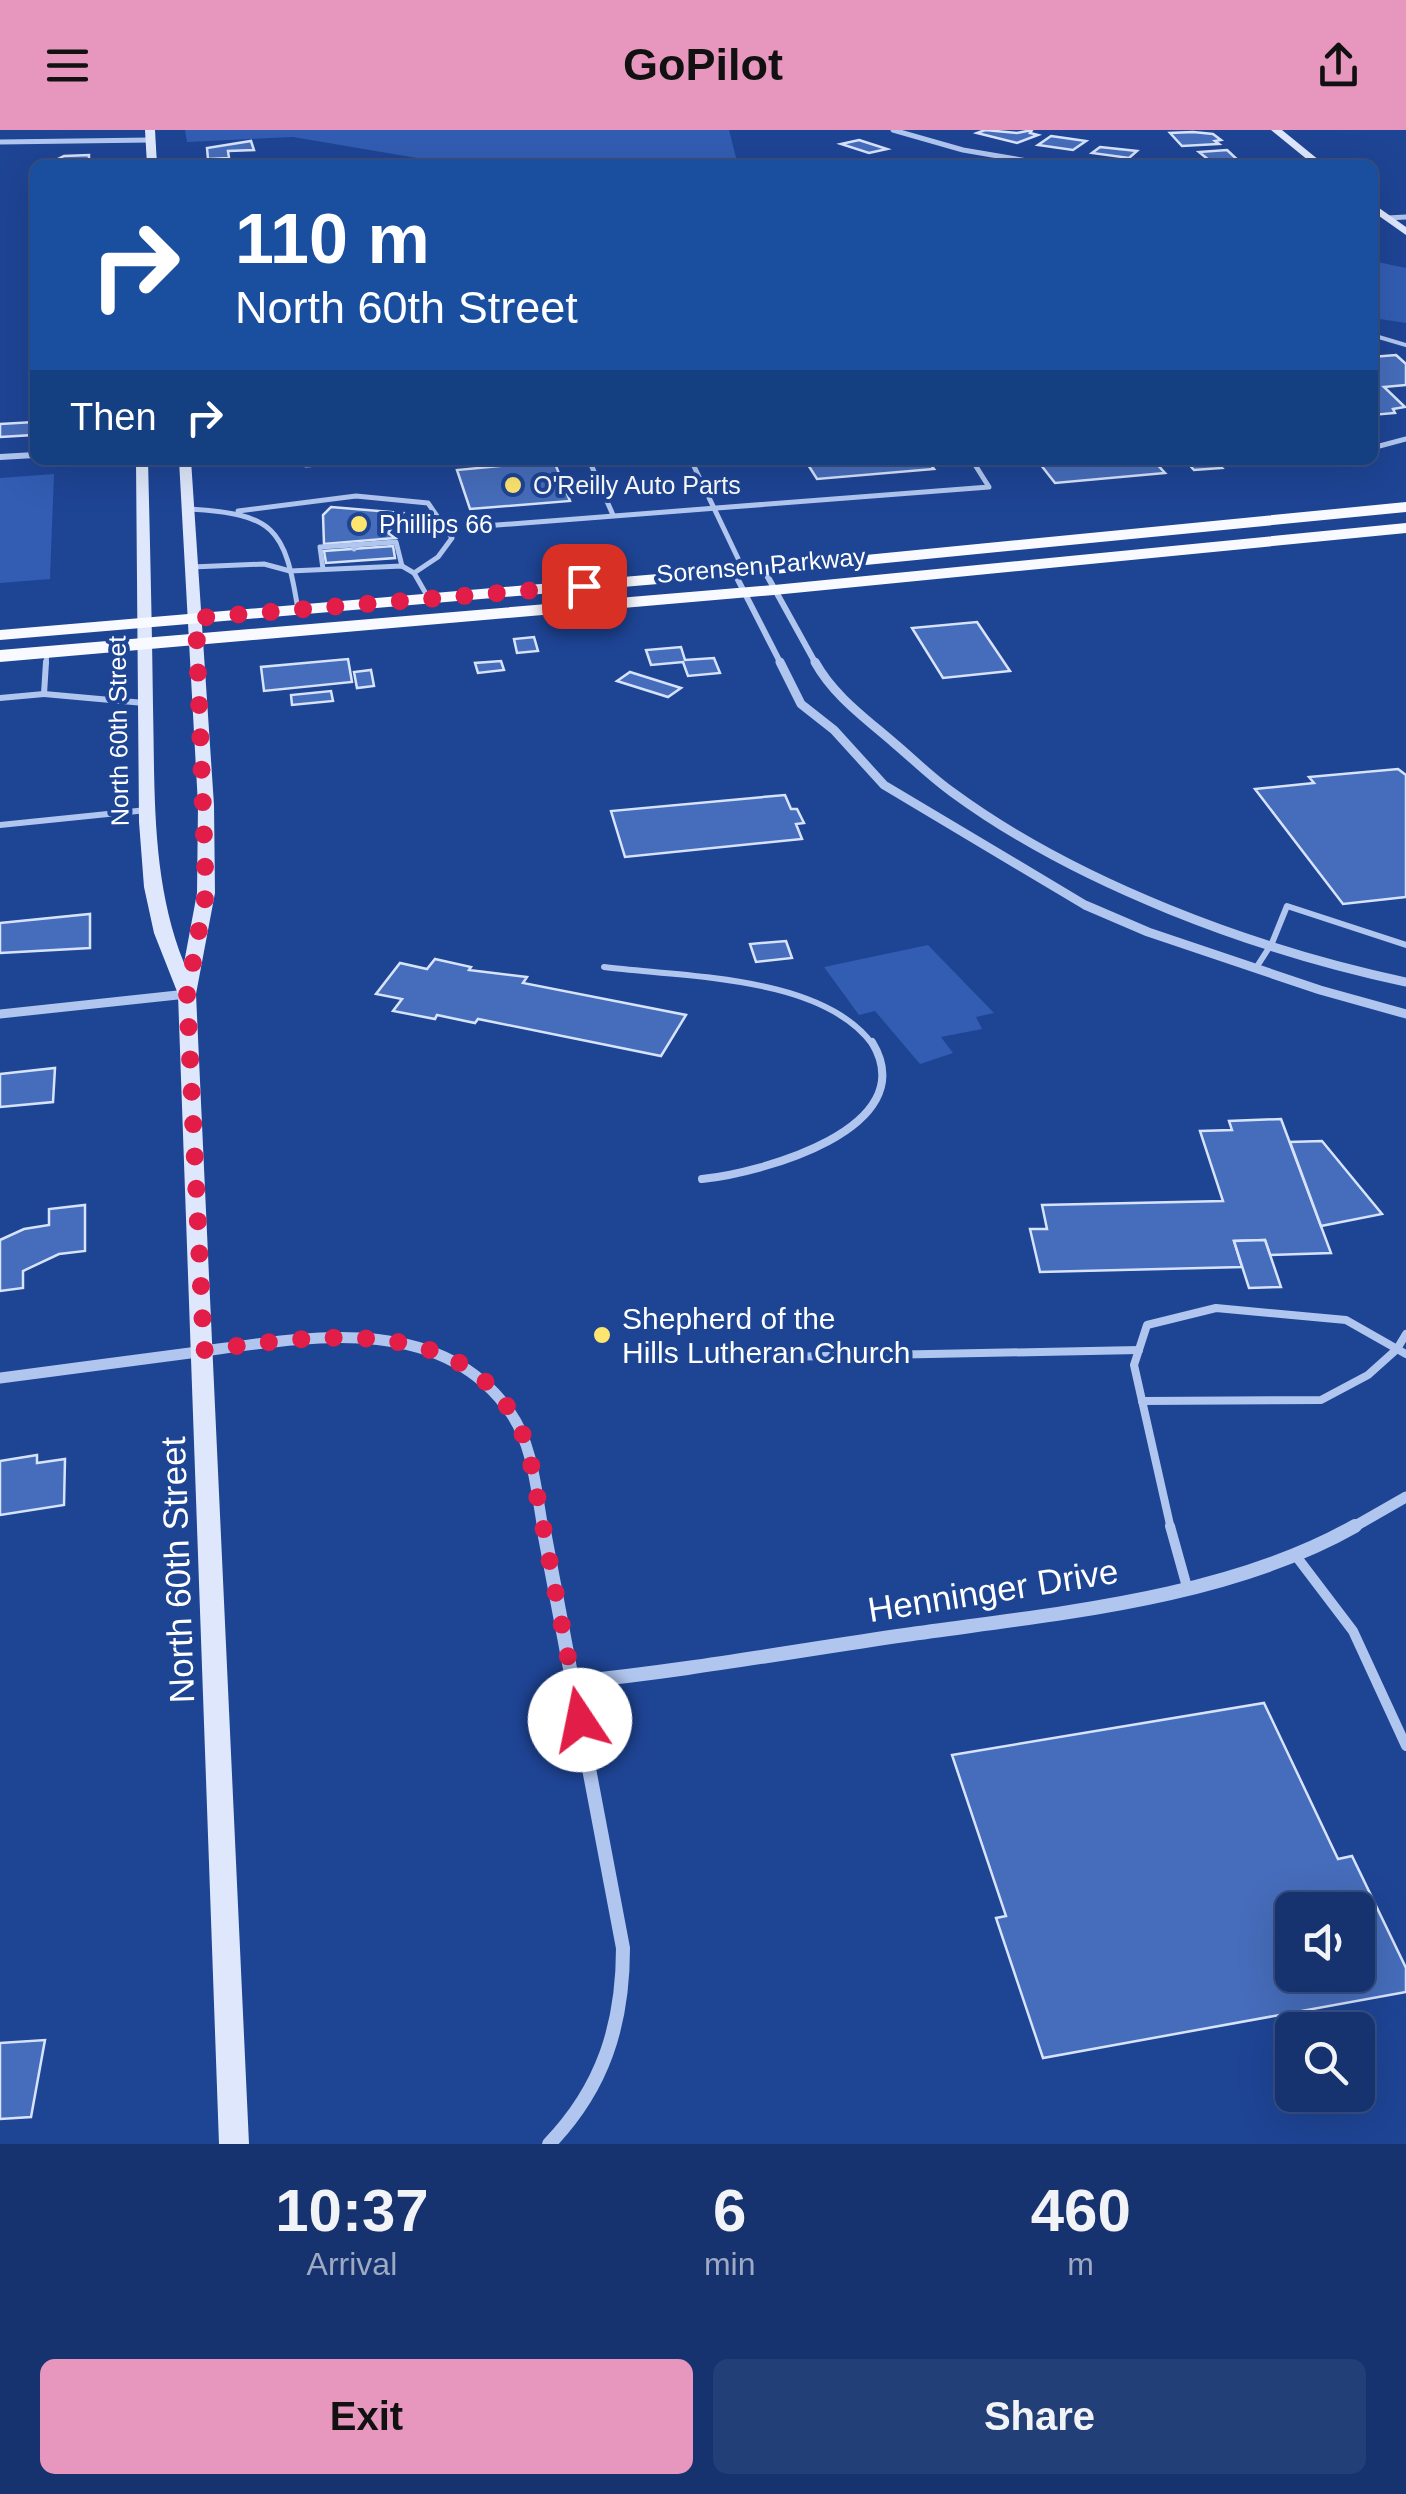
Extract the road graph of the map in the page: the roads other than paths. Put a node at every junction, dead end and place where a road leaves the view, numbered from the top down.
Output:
1 (892, 130) edge
2 (1276, 130) edge
3 (150, 135) edge
4 (0, 142) edge
5 (152, 160) edge
6 (1022, 160) edge
7 (1314, 160) edge
8 (1378, 211) edge
9 (1406, 217) edge
10 (1387, 218) junction
11 (1406, 232) edge
12 (1378, 338) edge
13 (1406, 345) edge
14 (1406, 439) edge
15 (1378, 446) edge
16 (30, 455) edge
17 (0, 457) edge
18 (142, 465) edge
19 (185, 465) edge
20 (591, 465) edge
21 (693, 465) edge
22 (975, 465) edge
23 (713, 507) junction
24 (1406, 508) edge
25 (189, 509) junction
26 (238, 511) junction
27 (613, 515) junction
28 (484, 526) dead end
29 (1406, 528) edge
30 (402, 566) junction
31 (192, 567) junction
32 (322, 569) junction
33 (764, 570) junction
34 (290, 571) junction
35 (739, 572) junction
36 (414, 574) junction
37 (774, 590) junction
38 (743, 593) junction
39 (429, 598) junction
40 (298, 610) junction
41 (196, 618) junction
42 (143, 622) junction
43 (0, 634) edge
44 (196, 639) junction
45 (143, 644) junction
46 (47, 652) junction
47 (0, 656) edge
48 (44, 694) junction
49 (0, 698) edge
50 (144, 704) junction
51 (147, 810) junction
52 (0, 825) edge
53 (1272, 943) junction
54 (1406, 944) edge
55 (604, 967) dead end
56 (1256, 968) junction
57 (1406, 982) edge
58 (187, 994) junction
59 (0, 1014) edge
60 (1406, 1014) edge
61 (702, 1179) dead end
62 (1406, 1334) edge
63 (204, 1350) junction
64 (1140, 1350) junction
65 (1401, 1352) edge
66 (780, 1357) dead end
67 (0, 1378) edge
68 (1142, 1402) junction
69 (1406, 1497) edge
70 (1293, 1552) junction
71 (1187, 1588) junction
72 (573, 1682) junction
73 (1406, 1746) edge
74 (234, 2144) edge
75 (549, 2144) edge

1 - 6 street
2 - 7 main road
3 - 4 street
3 - 5 main road
8 - 10 main road
9 - 10 street
10 - 11 main road
12 - 13 lane
14 - 15 lane
16 - 17 street
18 - 42 main road, North 60th Street
19 - 25 main road, North 60th Street
20 - 27 lane
21 - 23 lane
22 - 23 lane
23 - 27 lane
23 - 35 lane
24 - 33 main road, Sorensen Parkway
25 - 26 lane
25 - 31 main road, North 60th Street
26 - 34 lane
26 - 36 lane
27 - 28 lane
29 - 37 main road, Sorensen Parkway
30 - 32 lane
30 - 32 lane
30 - 36 lane
31 - 34 lane
31 - 41 main road, North 60th Street
32 - 34 lane
33 - 35 main road, Sorensen Parkway
33 - 37 street
34 - 40 lane
35 - 38 street
35 - 39 main road, Sorensen Parkway
36 - 39 lane
37 - 38 main road, Sorensen Parkway
37 - 53 street
38 - 44 main road, Sorensen Parkway
38 - 56 street
39 - 40 main road, Sorensen Parkway
40 - 41 main road, Sorensen Parkway
41 - 42 main road, Sorensen Parkway
41 - 44 main road, North 60th Street
42 - 43 main road, Sorensen Parkway
42 - 45 main road, North 60th Street
44 - 45 main road, Sorensen Parkway
44 - 58 main road, North 60th Street
45 - 46 main road, Sorensen Parkway
45 - 50 main road, North 60th Street
46 - 47 main road, Sorensen Parkway
46 - 48 lane
48 - 49 lane
48 - 50 lane
50 - 51 main road, North 60th Street
51 - 52 lane
51 - 58 main road, North 60th Street
53 - 54 lane
53 - 56 lane
53 - 57 street
55 - 61 lane
56 - 60 street
58 - 59 street
58 - 63 main road, North 60th Street
62 - 65 lane
63 - 67 street
63 - 72 street
63 - 74 main road, North 60th Street
64 - 65 lane
64 - 66 lane
64 - 68 lane
65 - 68 lane
68 - 71 lane
69 - 70 street, Henninger Drive
70 - 71 street, Henninger Drive
70 - 73 lane
71 - 72 street, Henninger Drive
72 - 75 street

